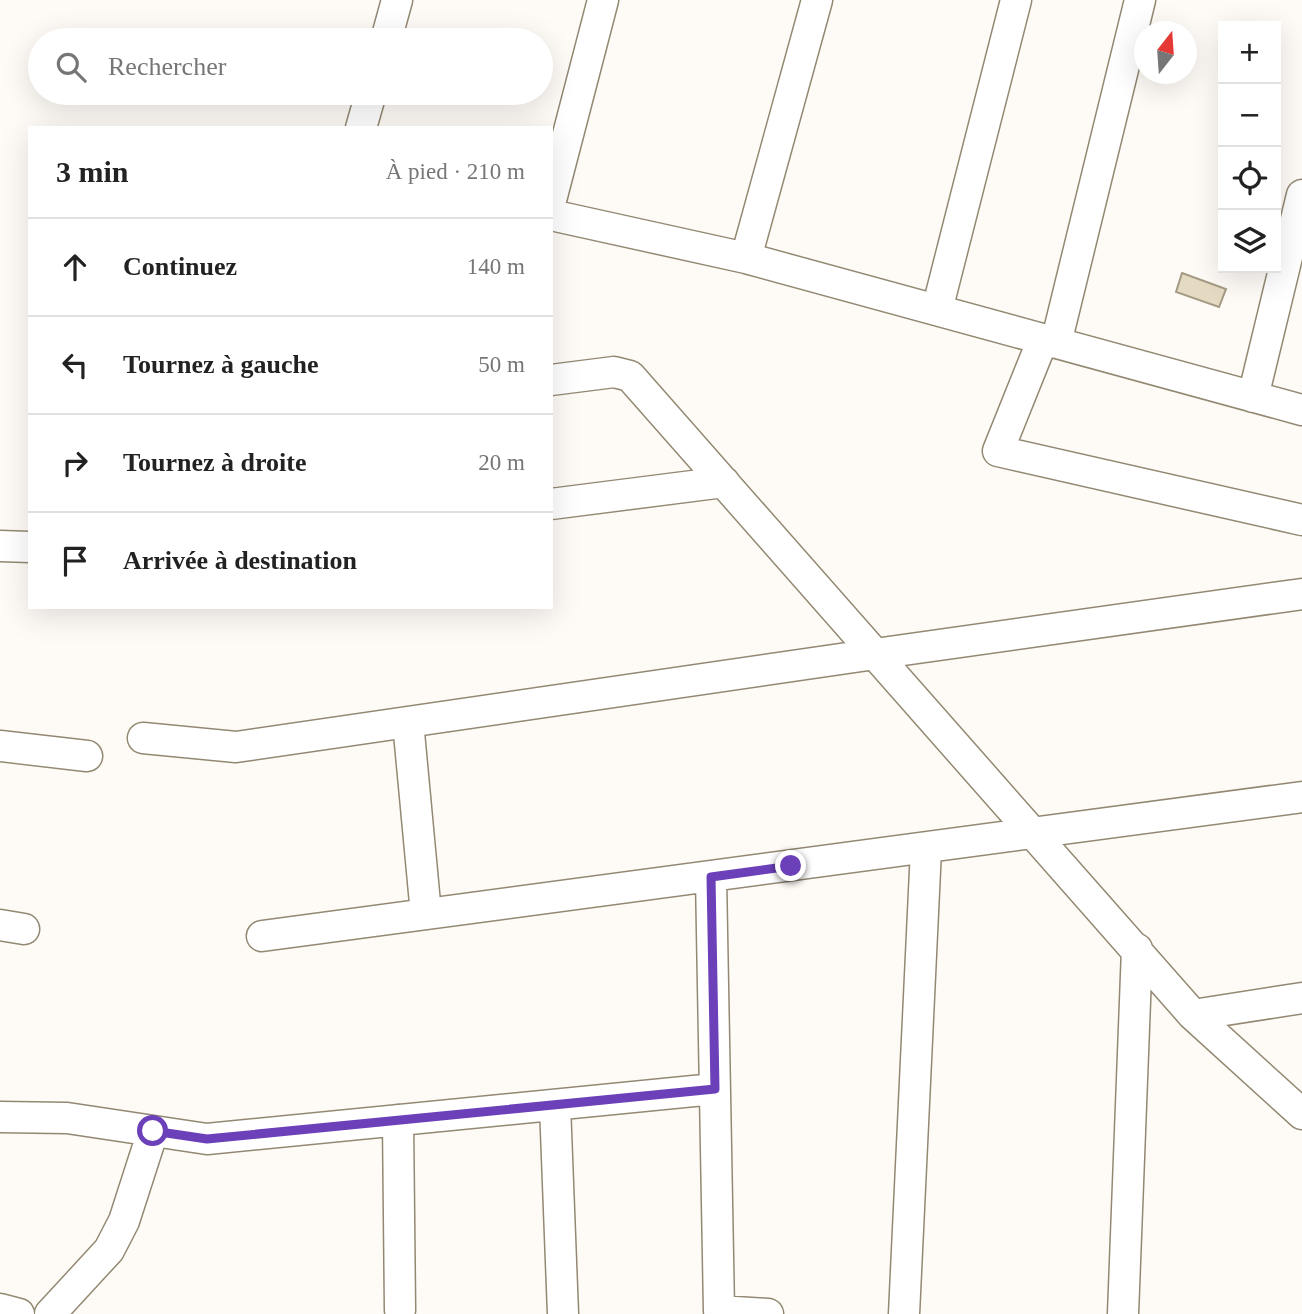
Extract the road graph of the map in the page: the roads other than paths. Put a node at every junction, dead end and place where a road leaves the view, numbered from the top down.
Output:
1 (397, 0) edge
2 (603, 0) edge
3 (817, 0) edge
4 (1016, 0) edge
5 (1140, 0) edge
6 (389, 28) edge
7 (368, 105) edge
8 (362, 126) edge
9 (553, 192) edge
10 (1302, 195) edge
11 (553, 215) edge
12 (746, 257) junction
13 (937, 310) junction
14 (1049, 341) junction
15 (553, 380) edge
16 (1253, 397) junction
17 (1302, 410) edge
18 (724, 482) junction
19 (553, 504) edge
20 (1302, 520) edge
21 (0, 546) edge
22 (28, 547) edge
23 (1302, 594) edge
24 (875, 653) junction
25 (408, 722) junction
26 (144, 738) dead end
27 (0, 746) edge
28 (87, 756) dead end
29 (1302, 797) edge
30 (1032, 831) junction
31 (926, 849) junction
32 (711, 877) junction
33 (426, 914) junction
34 (262, 936) dead end
35 (1137, 949) junction
36 (1302, 998) edge
37 (1194, 1015) junction
38 (715, 1089) junction
39 (555, 1105) junction
40 (1302, 1114) edge
41 (0, 1117) edge
42 (398, 1120) junction
43 (153, 1131) junction
44 (0, 1309) edge
45 (400, 1310) dead end
46 (19, 1314) edge
47 (50, 1314) edge
48 (563, 1314) edge
49 (768, 1314) edge
50 (904, 1314) edge
51 (1123, 1314) edge

1 - 6 street
2 - 9 street
3 - 12 street
4 - 13 street
5 - 14 street
7 - 8 street
10 - 16 street
11 - 12 street
12 - 13 street
13 - 14 street
14 - 16 street
14 - 20 street
15 - 18 street
16 - 17 street
18 - 19 street
18 - 24 street
21 - 22 street
23 - 24 street
24 - 25 street
24 - 30 street
25 - 26 street
25 - 33 street
27 - 28 street
29 - 30 street
30 - 31 street
30 - 35 street
31 - 32 street
31 - 50 street
32 - 33 street
32 - 38 street
33 - 34 street
35 - 37 street
35 - 51 street
36 - 37 street
37 - 40 street
38 - 39 street
38 - 49 street
39 - 42 street
39 - 48 street
41 - 43 street
42 - 43 street
42 - 45 street
43 - 47 street
44 - 46 street

